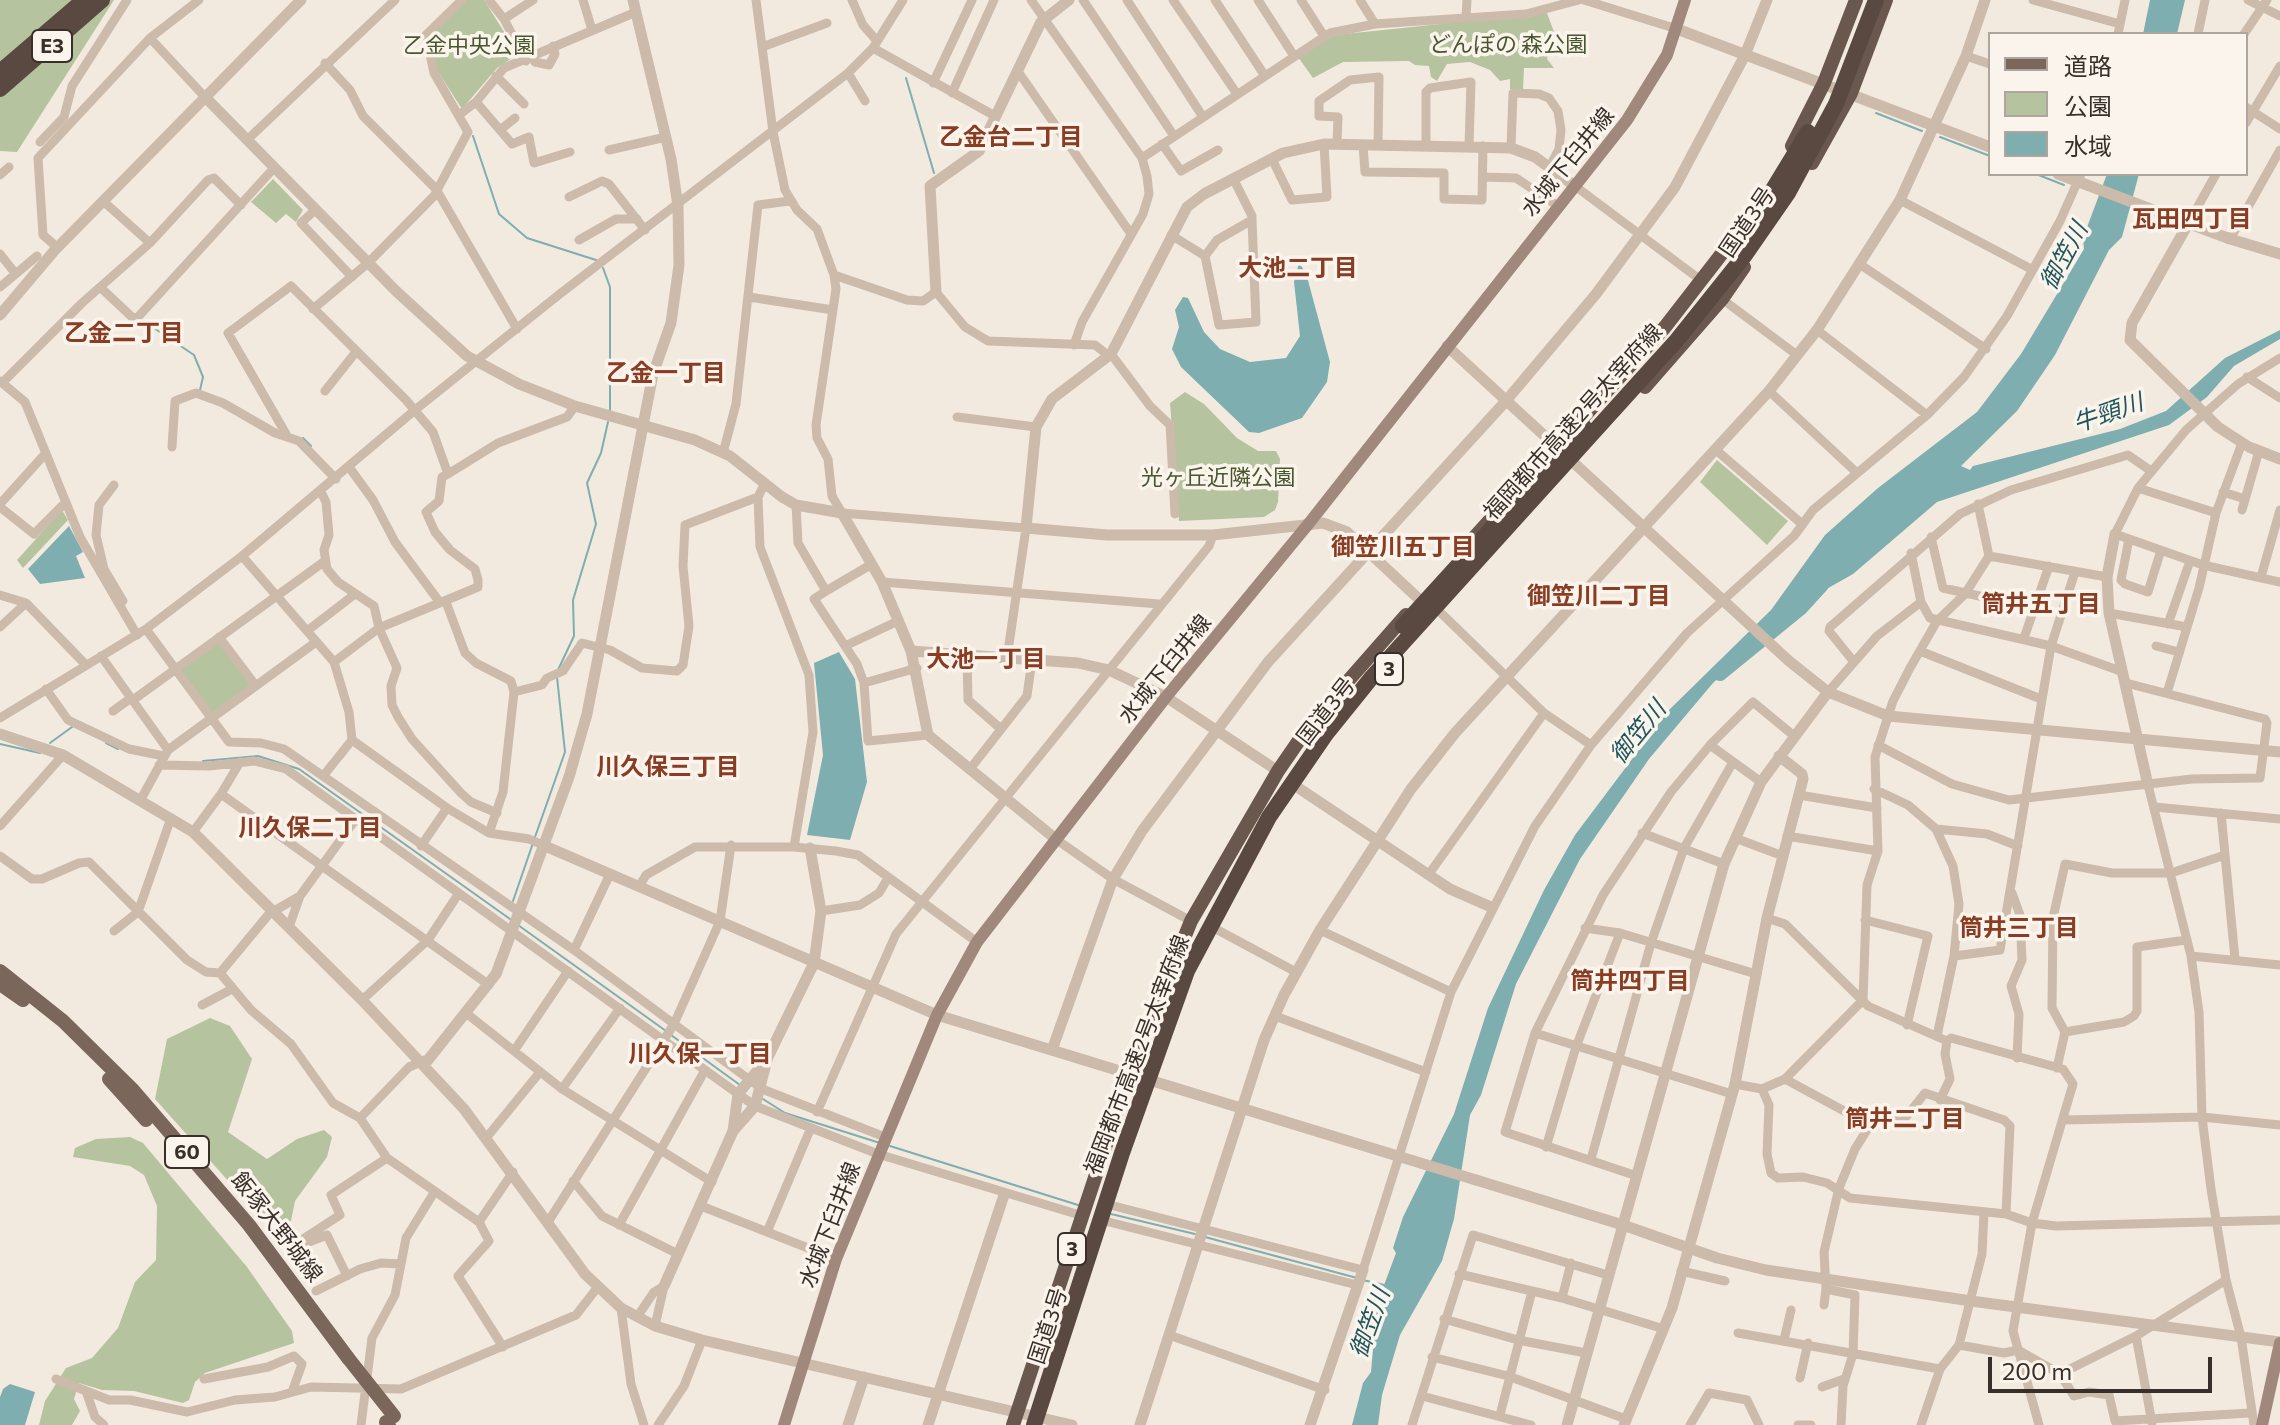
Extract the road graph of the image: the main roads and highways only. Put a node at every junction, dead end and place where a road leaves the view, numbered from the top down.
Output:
1 (84, 0) edge
2 (102, 0) edge
3 (1685, 0) edge
4 (1856, 0) edge
5 (1865, 0) edge
6 (1876, 0) edge
7 (1886, 0) edge
8 (0, 72) edge
9 (0, 89) edge
10 (0, 971) edge
11 (0, 984) edge
12 (2280, 1342) edge
13 (345, 1361) junction
14 (1018, 1420) edge
15 (392, 1422) edge
16 (1038, 1422) edge
17 (784, 1425) edge
18 (2262, 1425) edge

1 - 8 highway, E3
2 - 9 highway, E3
3 - 17 main road, 水城下臼井線
4 - 14 highway, 国道3号 / 3
5 - 14 highway, 福岡都市高速2号太宰府線, bridge
6 - 16 highway, 福岡都市高速2号太宰府線, bridge
7 - 16 highway, 国道3号 / 3
10 - 13 main road, 飯塚大野城線 / 60
11 - 13 main road, 飯塚大野城線 / 60
12 - 18 main road
13 - 15 main road, 飯塚大野城線 / 60

